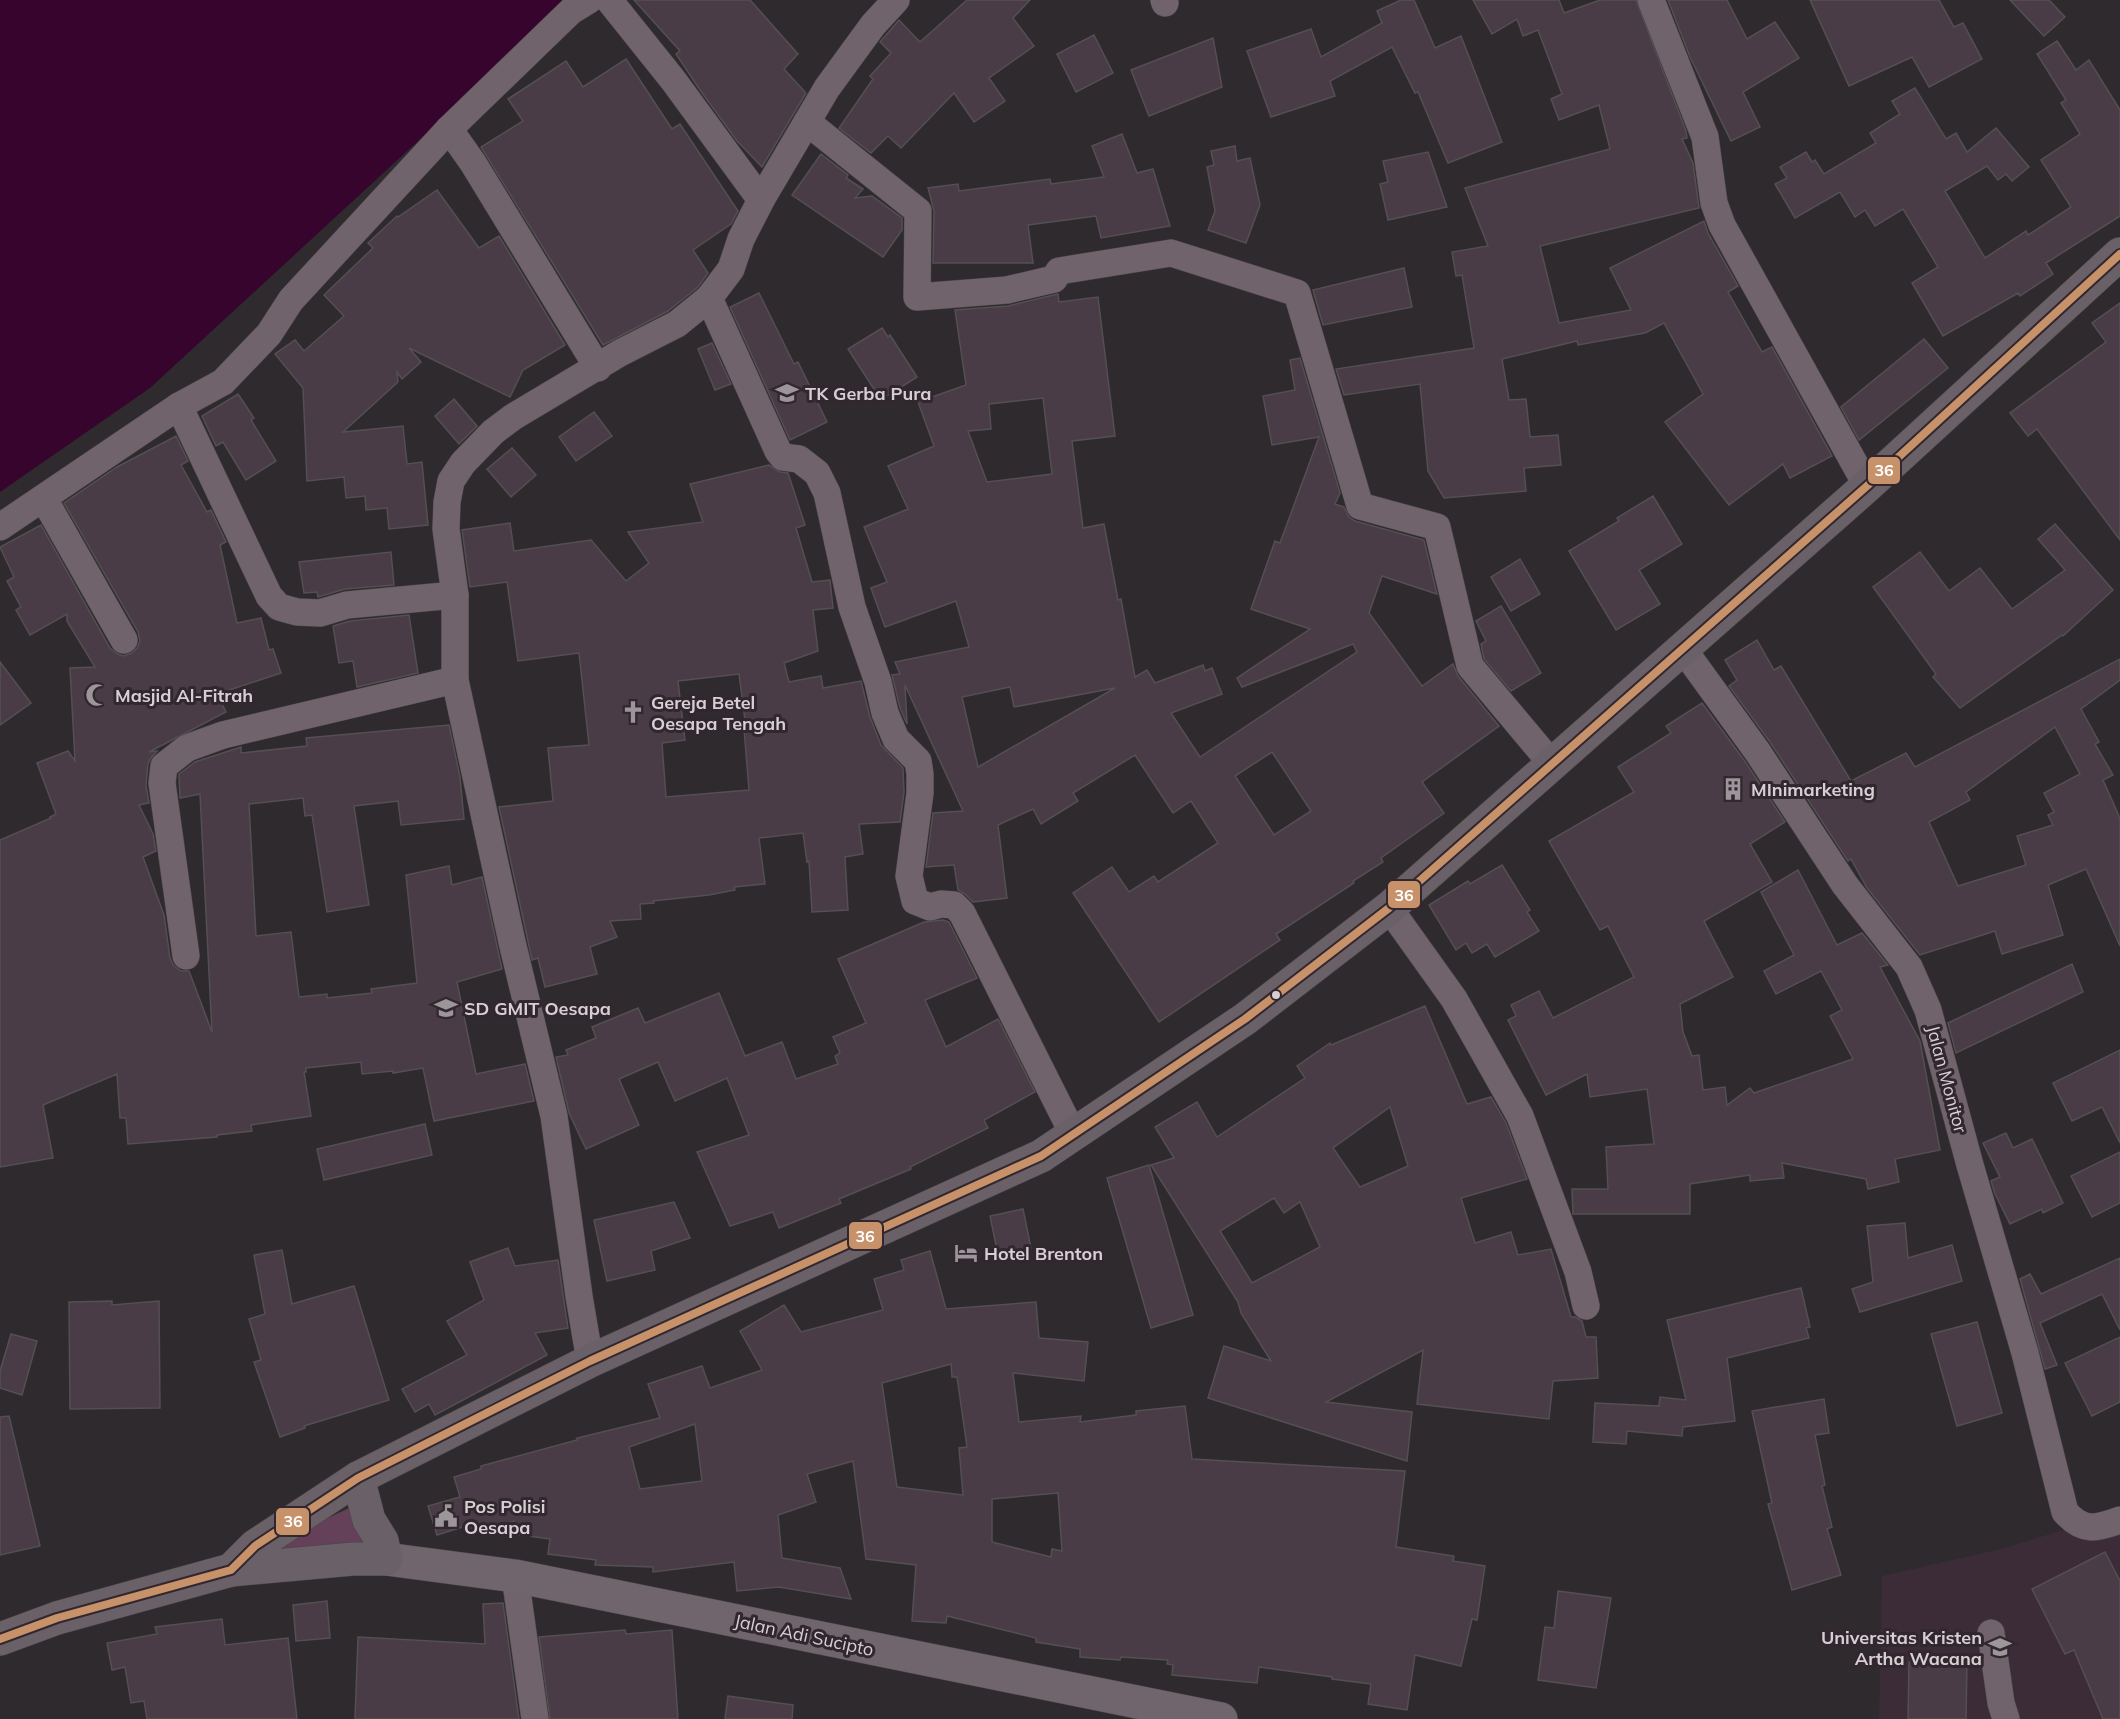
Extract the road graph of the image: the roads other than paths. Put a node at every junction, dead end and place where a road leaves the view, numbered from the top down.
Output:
1 (589, 0) edge
2 (609, 0) edge
3 (896, 0) edge
4 (1651, 0) edge
5 (807, 122) junction
6 (449, 129) junction
7 (761, 200) junction
8 (2120, 254) edge
9 (709, 298) junction
10 (598, 368) junction
11 (179, 406) junction
12 (1867, 486) junction
13 (44, 499) junction
14 (0, 527) edge
15 (455, 595) junction
16 (124, 640) dead end
17 (1683, 649) junction
18 (455, 680) junction
19 (1552, 764) junction
20 (1389, 908) junction
21 (186, 956) dead end
22 (1073, 1134) junction
23 (1586, 1305) dead end
24 (590, 1361) junction
25 (358, 1478) junction
26 (2120, 1520) edge
27 (386, 1559) junction
28 (231, 1570) junction
29 (515, 1576) junction
30 (1992, 1633) dead end
31 (0, 1639) edge
32 (1143, 1712) edge
33 (535, 1719) edge
34 (1221, 1719) edge
35 (2006, 1719) edge

1 - 6 street
2 - 7 street
3 - 5 street
4 - 12 street
5 - 7 street
5 - 19 street
6 - 10 street
6 - 11 street
7 - 9 street
8 - 12 highway
9 - 10 street
9 - 22 street
10 - 15 street
11 - 13 street
11 - 15 street
12 - 17 highway
13 - 14 street
13 - 16 street
15 - 18 street
17 - 19 highway
17 - 26 street, Jalan Monitor
18 - 21 street
18 - 24 street
19 - 20 highway
20 - 22 highway
20 - 23 street
22 - 24 highway
24 - 25 highway
25 - 27 highway
25 - 28 highway
27 - 28 highway
27 - 29 main road, Jalan Adi Sucipto
28 - 31 highway
29 - 32 main road, Jalan Adi Sucipto
29 - 33 street
30 - 35 street
32 - 34 main road, Jalan Adi Sucipto

